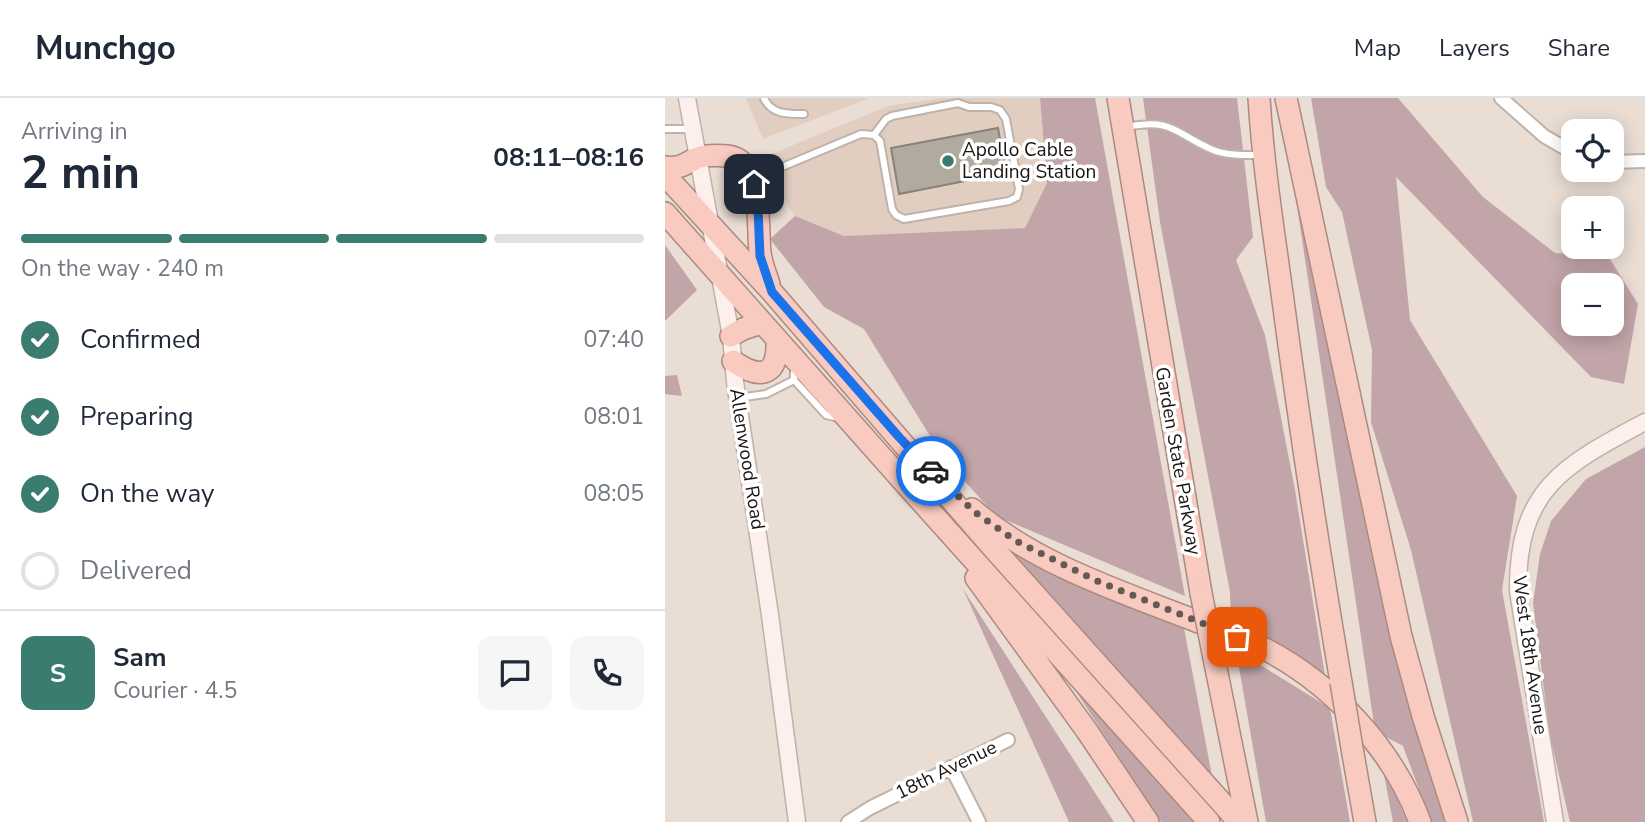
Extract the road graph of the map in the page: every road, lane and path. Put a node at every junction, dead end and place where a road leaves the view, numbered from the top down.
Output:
1 (687, 98) edge
2 (764, 98) edge
3 (1118, 98) edge
4 (1259, 98) edge
5 (1286, 98) edge
6 (1501, 98) edge
7 (804, 114) dead end
8 (1122, 127) junction
9 (665, 129) edge
10 (692, 129) junction
11 (874, 135) junction
12 (1561, 146) edge
13 (1264, 155) junction
14 (696, 158) junction
15 (1624, 162) edge
16 (1645, 162) edge
17 (665, 167) edge
18 (746, 167) junction
19 (770, 172) junction
20 (665, 175) edge
21 (755, 192) junction
22 (665, 214) edge
23 (709, 225) junction
24 (721, 279) junction
25 (772, 292) junction
26 (761, 323) junction
27 (730, 336) junction
28 (777, 342) junction
29 (733, 361) junction
30 (795, 371) junction
31 (737, 398) junction
32 (1645, 422) edge
33 (917, 457) junction
34 (921, 503) junction
35 (1008, 740) dead end
36 (951, 767) junction
37 (1243, 815) edge
38 (797, 822) edge
39 (848, 822) edge
40 (979, 822) edge
41 (1148, 822) edge
42 (1209, 822) edge
43 (1365, 822) edge
44 (1420, 822) edge
45 (1457, 822) edge
46 (1555, 822) edge

1 - 10 street, Allenwood Road
2 - 7 lane
3 - 8 highway, Garden State Parkway
4 - 13 highway
5 - 45 highway
6 - 12 street
8 - 13 lane
8 - 37 highway, Garden State Parkway, bridge
9 - 10 lane
10 - 14 street, Allenwood Road
11 - 11 lane
11 - 19 lane
13 - 43 highway, bridge
14 - 17 highway
14 - 18 highway
14 - 23 street, Allenwood Road
15 - 16 street
18 - 19 lane
18 - 21 highway
19 - 21 lane
20 - 23 highway
21 - 25 highway
22 - 24 highway
23 - 24 street, Allenwood Road
23 - 25 highway
24 - 26 highway
24 - 27 street, Allenwood Road
25 - 33 highway
26 - 27 highway
26 - 28 highway
27 - 29 street, Allenwood Road
28 - 29 highway
28 - 30 highway
29 - 31 street, Allenwood Road
30 - 31 lane
30 - 34 highway
31 - 38 street, Allenwood Road
32 - 46 street, West 18th Avenue
33 - 37 highway
33 - 44 highway
34 - 41 highway
34 - 42 highway
35 - 36 street, 18th Avenue
36 - 39 street, 18th Avenue
36 - 40 street

